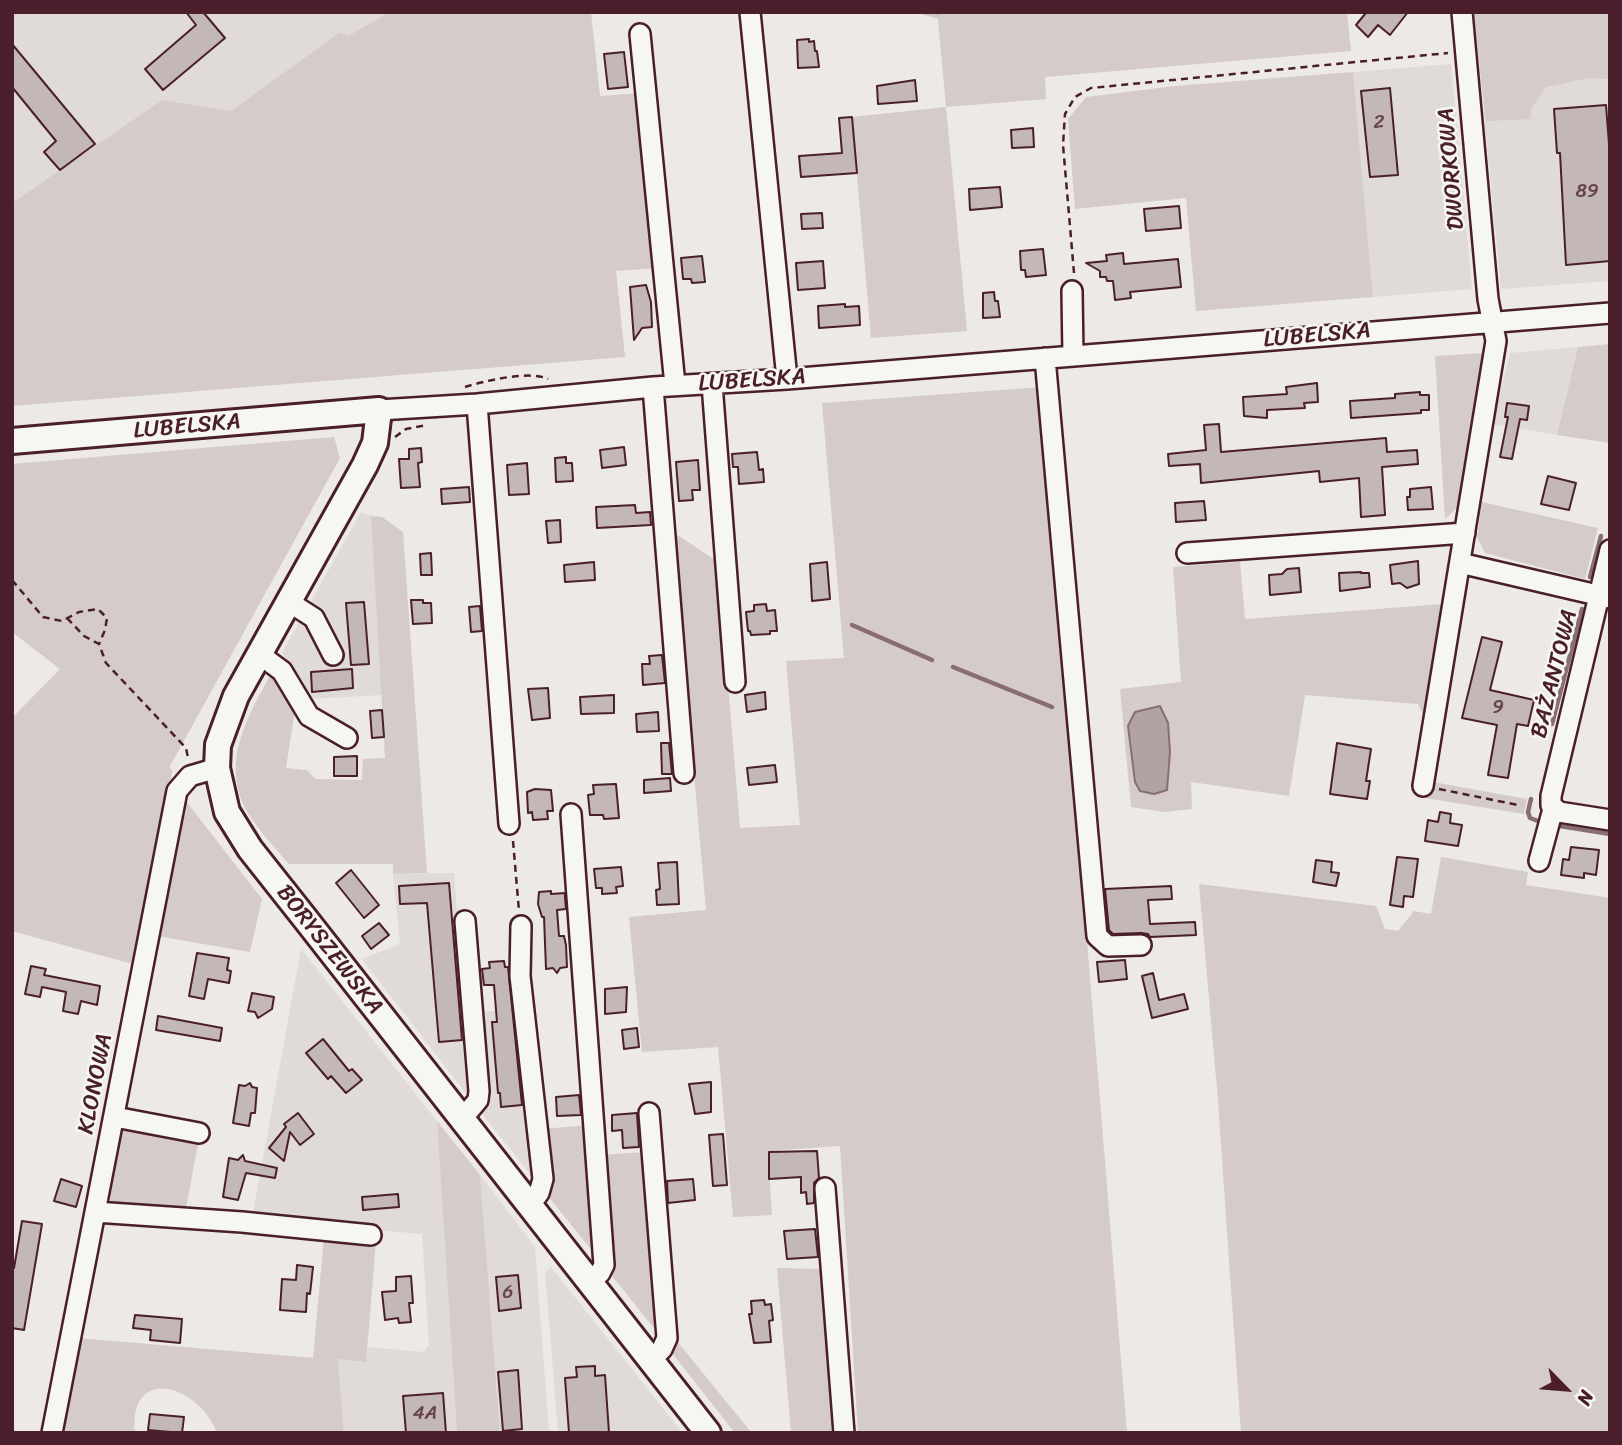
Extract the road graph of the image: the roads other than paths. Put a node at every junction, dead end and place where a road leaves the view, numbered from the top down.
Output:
1 (750, 12) edge
2 (1462, 12) edge
3 (640, 34) dead end
4 (1072, 291) road end
5 (1610, 313) edge
6 (1492, 321) junction
7 (1073, 356) junction
8 (1045, 359) junction
9 (787, 379) junction
10 (712, 384) junction
11 (675, 386) junction
12 (653, 387) junction
13 (477, 404) junction
14 (379, 410) junction
15 (12, 441) edge
16 (1465, 533) junction
17 (1610, 550) edge
18 (1187, 553) dead end
19 (1460, 563) junction
20 (1604, 597) edge
21 (289, 602) junction
22 (259, 654) junction
23 (334, 655) dead end
24 (735, 682) dead end
25 (347, 737) dead end
26 (217, 768) junction
27 (684, 773) dead end
28 (1423, 786) road end
29 (1553, 809) junction
30 (571, 814) dead end
31 (1610, 820) edge
32 (509, 824) road end
33 (1539, 861) dead end
34 (465, 921) dead end
35 (521, 926) road end
36 (1141, 945) dead end
37 (649, 1113) dead end
38 (115, 1117) junction
39 (462, 1119) junction
40 (199, 1133) dead end
41 (825, 1188) dead end
42 (529, 1206) junction
43 (95, 1212) junction
44 (370, 1235) dead end
45 (590, 1281) junction
46 (651, 1360) junction
47 (52, 1433) edge
48 (708, 1433) edge
49 (844, 1433) edge

1 - 9 street
2 - 6 street, DWORKOWA
3 - 11 street
4 - 7 street
5 - 6 street, LUBELSKA
6 - 7 street, LUBELSKA
6 - 16 street, DWORKOWA
7 - 8 street, LUBELSKA
8 - 9 street, LUBELSKA
8 - 36 street
9 - 10 street, LUBELSKA
10 - 11 street, LUBELSKA
10 - 24 street
11 - 12 street, LUBELSKA
12 - 13 street, LUBELSKA
12 - 27 street
13 - 14 street, LUBELSKA
13 - 32 street
14 - 15 main road, LUBELSKA
14 - 21 main road, BORYSZEWSKA
16 - 18 street
16 - 19 street, DWORKOWA
17 - 20 street, BAŻANTOWA
19 - 20 street
19 - 28 street, DWORKOWA
20 - 29 street, BAŻANTOWA
21 - 22 main road, BORYSZEWSKA
21 - 23 street
22 - 25 street
22 - 26 main road, BORYSZEWSKA
26 - 38 street, KLONOWA
26 - 39 main road, BORYSZEWSKA
29 - 31 street
29 - 33 street, BAŻANTOWA
30 - 45 street
34 - 39 street
35 - 42 street
37 - 46 street
38 - 40 street
38 - 43 street, KLONOWA
39 - 42 main road, BORYSZEWSKA
41 - 49 street
42 - 45 main road, BORYSZEWSKA
43 - 44 street
43 - 47 street, KLONOWA
45 - 46 main road, BORYSZEWSKA
46 - 48 main road, BORYSZEWSKA

